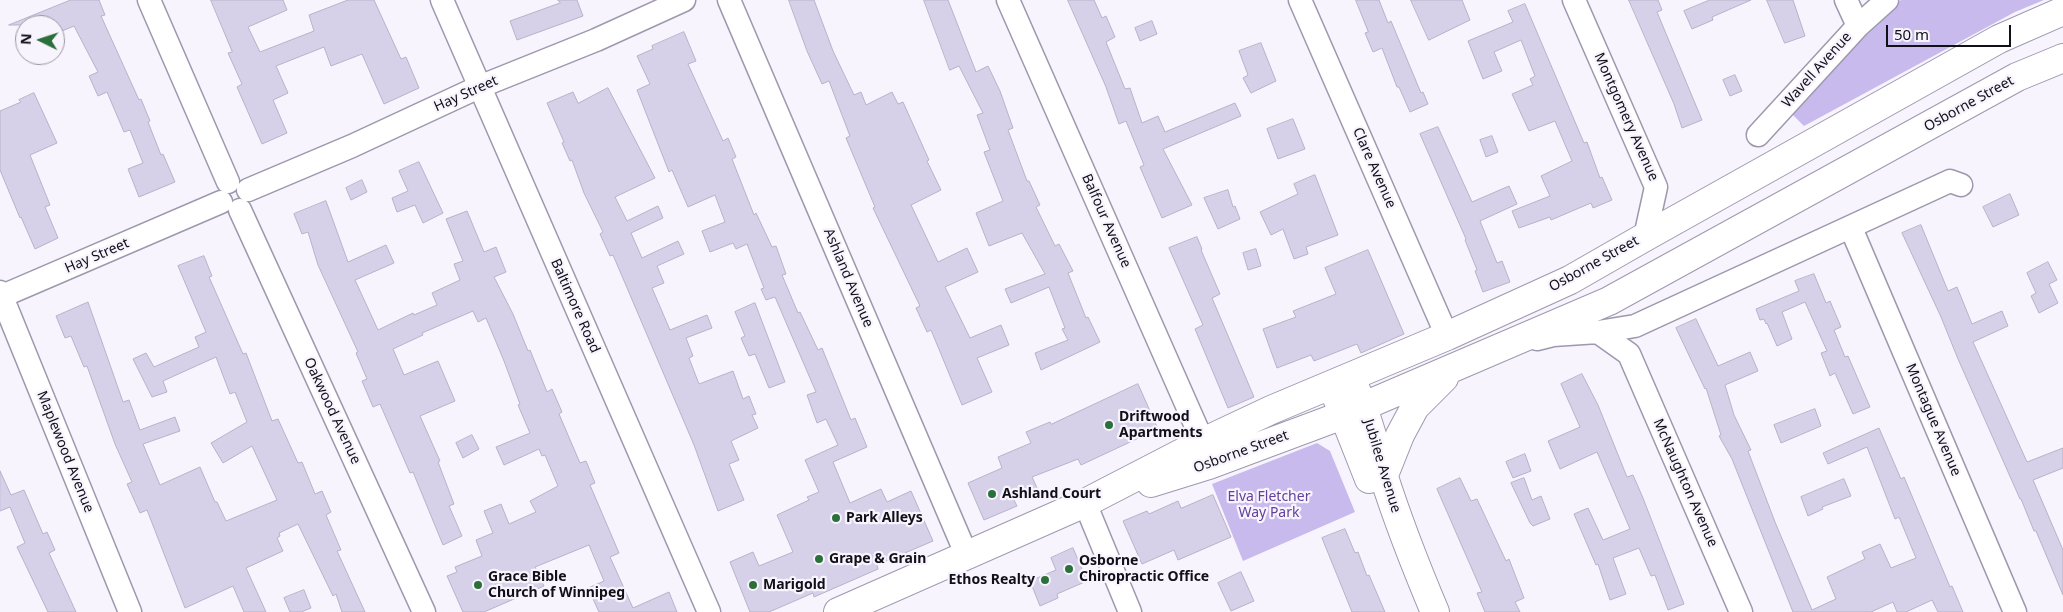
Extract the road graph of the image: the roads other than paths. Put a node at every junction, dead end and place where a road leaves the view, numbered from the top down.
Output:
1 (149, 0) edge
2 (442, 0) edge
3 (684, 0) edge
4 (729, 0) edge
5 (1008, 0) edge
6 (1300, 0) edge
7 (1574, 0) edge
8 (1846, 0) edge
9 (1887, 0) edge
10 (2063, 11) edge
11 (1858, 26) junction
12 (2063, 58) edge
13 (479, 87) junction
14 (1758, 135) dead end
15 (1961, 186) dead end
16 (234, 196) junction
17 (1851, 228) junction
18 (1644, 237) junction
19 (1, 295) edge
20 (1635, 326) junction
21 (1598, 332) junction
22 (1447, 336) junction
23 (1504, 347) junction
24 (1629, 354) junction
25 (1454, 368) junction
26 (1341, 381) junction
27 (1353, 410) junction
28 (1203, 442) junction
29 (1384, 475) junction
30 (1085, 503) junction
31 (967, 556) junction
32 (1411, 557) junction
33 (846, 610) edge
34 (130, 612) edge
35 (424, 612) edge
36 (709, 612) edge
37 (1130, 612) edge
38 (1435, 612) edge
39 (1742, 612) edge
40 (2015, 612) edge

1 - 16 street, Oakwood Avenue
2 - 13 street, Baltimore Road
3 - 13 street, Hay Street
4 - 31 street, Ashland Avenue
5 - 28 street, Balfour Avenue
6 - 22 street, Clare Avenue
7 - 18 street, Montgomery Avenue
8 - 11 street, Wavell Avenue
9 - 11 street
10 - 18 main road, Osborne Street
11 - 14 street, Wavell Avenue
12 - 23 main road, Osborne Street
13 - 16 street, Hay Street
13 - 36 street, Baltimore Road
15 - 17 street, Osborne Street
16 - 19 street, Hay Street
16 - 35 street, Oakwood Avenue
17 - 20 street, Osborne Street
17 - 40 street, Montague Avenue
18 - 22 main road, Osborne Street
19 - 34 street, Maplewood Avenue
20 - 21 street, Osborne Street
20 - 24 street
21 - 23 street, Osborne Street
21 - 24 street
22 - 26 main road, Osborne Street
23 - 25 main road, Osborne Street
24 - 39 street, McNaughton Avenue
25 - 27 main road, Osborne Street
25 - 29 main road
26 - 27 main road, Jubilee Avenue
26 - 28 main road, Osborne Street
27 - 29 main road, Jubilee Avenue
27 - 30 main road, Osborne Street
27 - 32 main road, Jubilee Avenue
28 - 30 main road, Osborne Street
29 - 32 main road, Jubilee Avenue
30 - 31 main road, Osborne Street
30 - 37 street
31 - 33 main road, Osborne Street
32 - 38 main road, Jubilee Avenue

